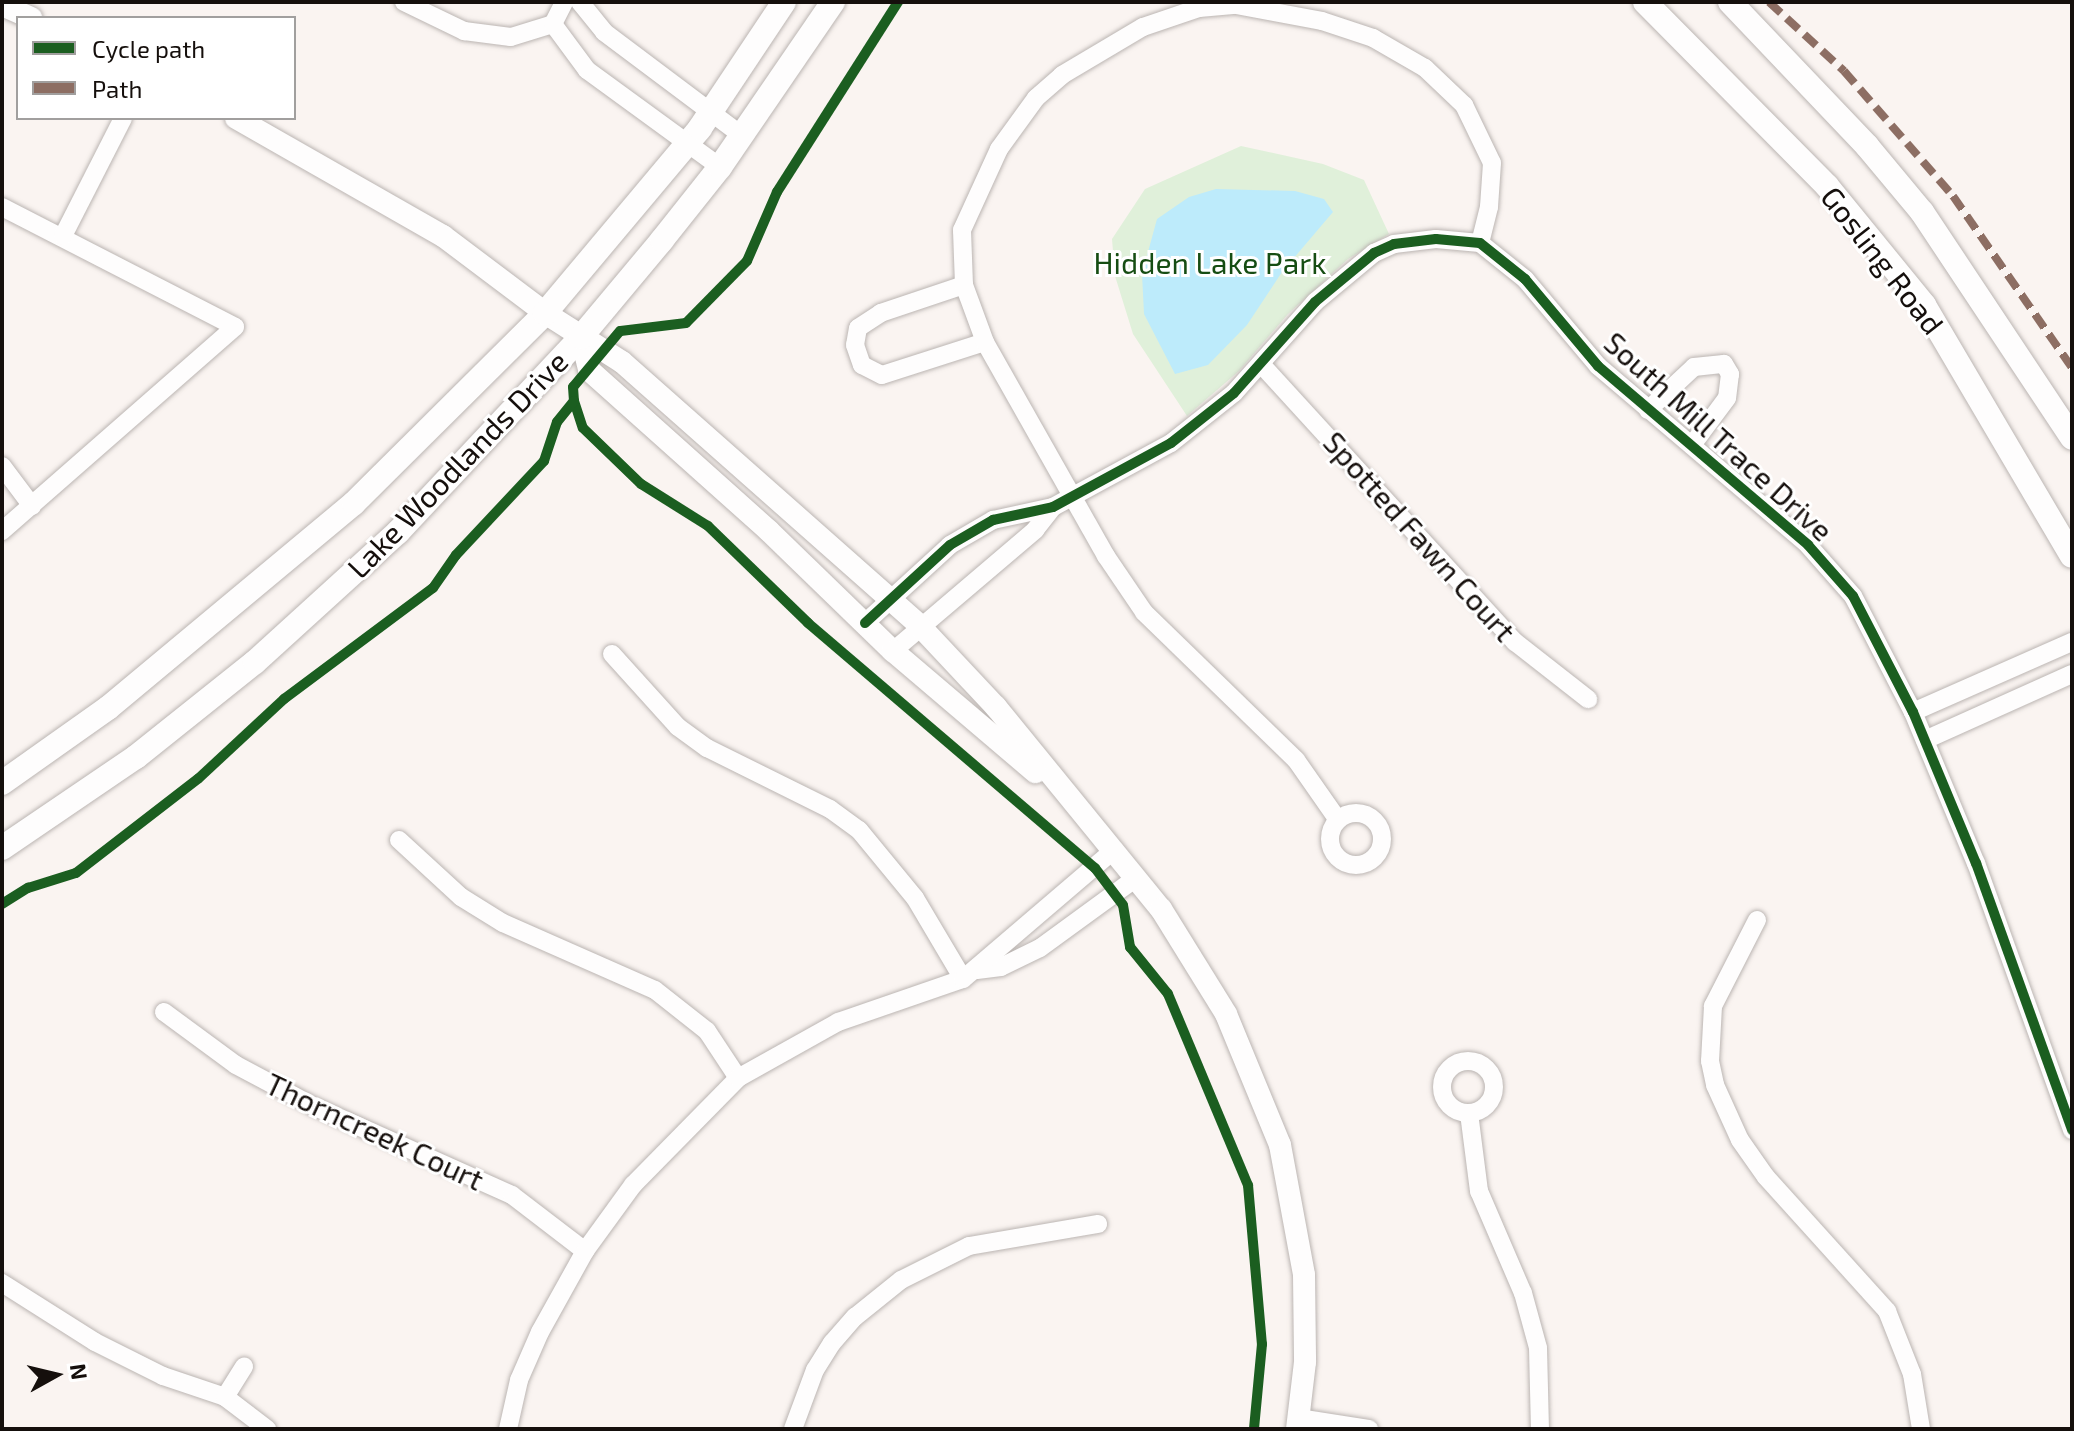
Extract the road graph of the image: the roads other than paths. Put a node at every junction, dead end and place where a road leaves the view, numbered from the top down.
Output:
1 (404, 2) edge
2 (564, 2) edge
3 (580, 2) edge
4 (784, 2) edge
5 (833, 2) edge
6 (1645, 2) edge
7 (1730, 2) edge
8 (1235, 3) edge
9 (2, 5) edge
10 (1197, 5) edge
11 (27, 16) edge
12 (553, 24) junction
13 (709, 112) junction
14 (122, 120) edge
15 (240, 120) edge
16 (741, 135) junction
17 (688, 143) junction
18 (720, 167) junction
19 (2, 207) edge
20 (63, 236) junction
21 (1480, 243) junction
22 (964, 285) junction
23 (545, 313) junction
24 (581, 337) junction
25 (985, 342) junction
26 (1261, 364) junction
27 (1648, 410) junction
28 (2072, 438) edge
29 (1692, 445) junction
30 (2, 466) edge
31 (1070, 499) junction
32 (32, 506) junction
33 (1053, 507) junction
34 (2, 531) edge
35 (2072, 556) edge
36 (890, 599) junction
37 (865, 623) junction
38 (919, 625) junction
39 (2072, 642) edge
40 (893, 651) junction
41 (612, 654) dead end
42 (2072, 674) edge
43 (1588, 699) dead end
44 (1913, 712) junction
45 (1925, 740) junction
46 (2, 783) edge
47 (1073, 804) junction
48 (1338, 820) dead end
49 (399, 840) dead end
50 (2, 848) edge
51 (1113, 851) junction
52 (1136, 878) junction
53 (1757, 920) dead end
54 (970, 974) junction
55 (164, 1012) dead end
56 (738, 1078) junction
57 (1469, 1113) dead end
58 (2072, 1130) edge
59 (1098, 1224) dead end
60 (585, 1251) junction
61 (2, 1283) edge
62 (244, 1366) dead end
63 (225, 1397) junction
64 (1298, 1424) edge
65 (267, 1429) edge
66 (508, 1429) edge
67 (793, 1429) edge
68 (1369, 1429) edge
69 (1540, 1429) edge
70 (1921, 1429) edge

1 - 12 street
2 - 12 street
3 - 13 street
4 - 13 main road, Lake Woodlands Drive
5 - 16 main road, Lake Woodlands Drive
6 - 35 main road, Gosling Road
7 - 28 main road, Gosling Road
8 - 10 street
8 - 21 street
9 - 11 street
10 - 22 street
12 - 17 street
13 - 16 street
13 - 17 main road, Lake Woodlands Drive
14 - 20 street
15 - 23 street
16 - 18 main road, Lake Woodlands Drive
17 - 18 street
17 - 23 main road, Lake Woodlands Drive
18 - 24 main road, Lake Woodlands Drive
19 - 20 street
20 - 32 street
21 - 26 street
21 - 27 street, South Mill Trace Drive
22 - 25 street
22 - 25 street
23 - 24 street
23 - 46 main road, Lake Woodlands Drive
24 - 36 street
24 - 37 street
24 - 50 main road, Lake Woodlands Drive
25 - 31 street
26 - 31 street
26 - 43 street, Spotted Fawn Court
27 - 29 street, South Mill Trace Drive
27 - 29 street, South Mill Trace Drive
29 - 44 street, South Mill Trace Drive
30 - 32 street
31 - 33 street
31 - 48 street
32 - 34 street
33 - 36 street
33 - 38 street
36 - 37 street
36 - 38 street
37 - 40 street
38 - 40 street
38 - 47 street
39 - 44 street
40 - 47 street
41 - 54 street
42 - 45 street
44 - 45 street, South Mill Trace Drive
45 - 58 street, South Mill Trace Drive
47 - 51 street
49 - 56 street
51 - 52 street
51 - 54 street
52 - 54 street
52 - 64 street
53 - 70 street
54 - 56 street
55 - 60 street, Thorncreek Court
56 - 60 street
57 - 69 street
59 - 67 street
60 - 66 street
61 - 63 street
62 - 63 street
63 - 65 street
64 - 68 street

